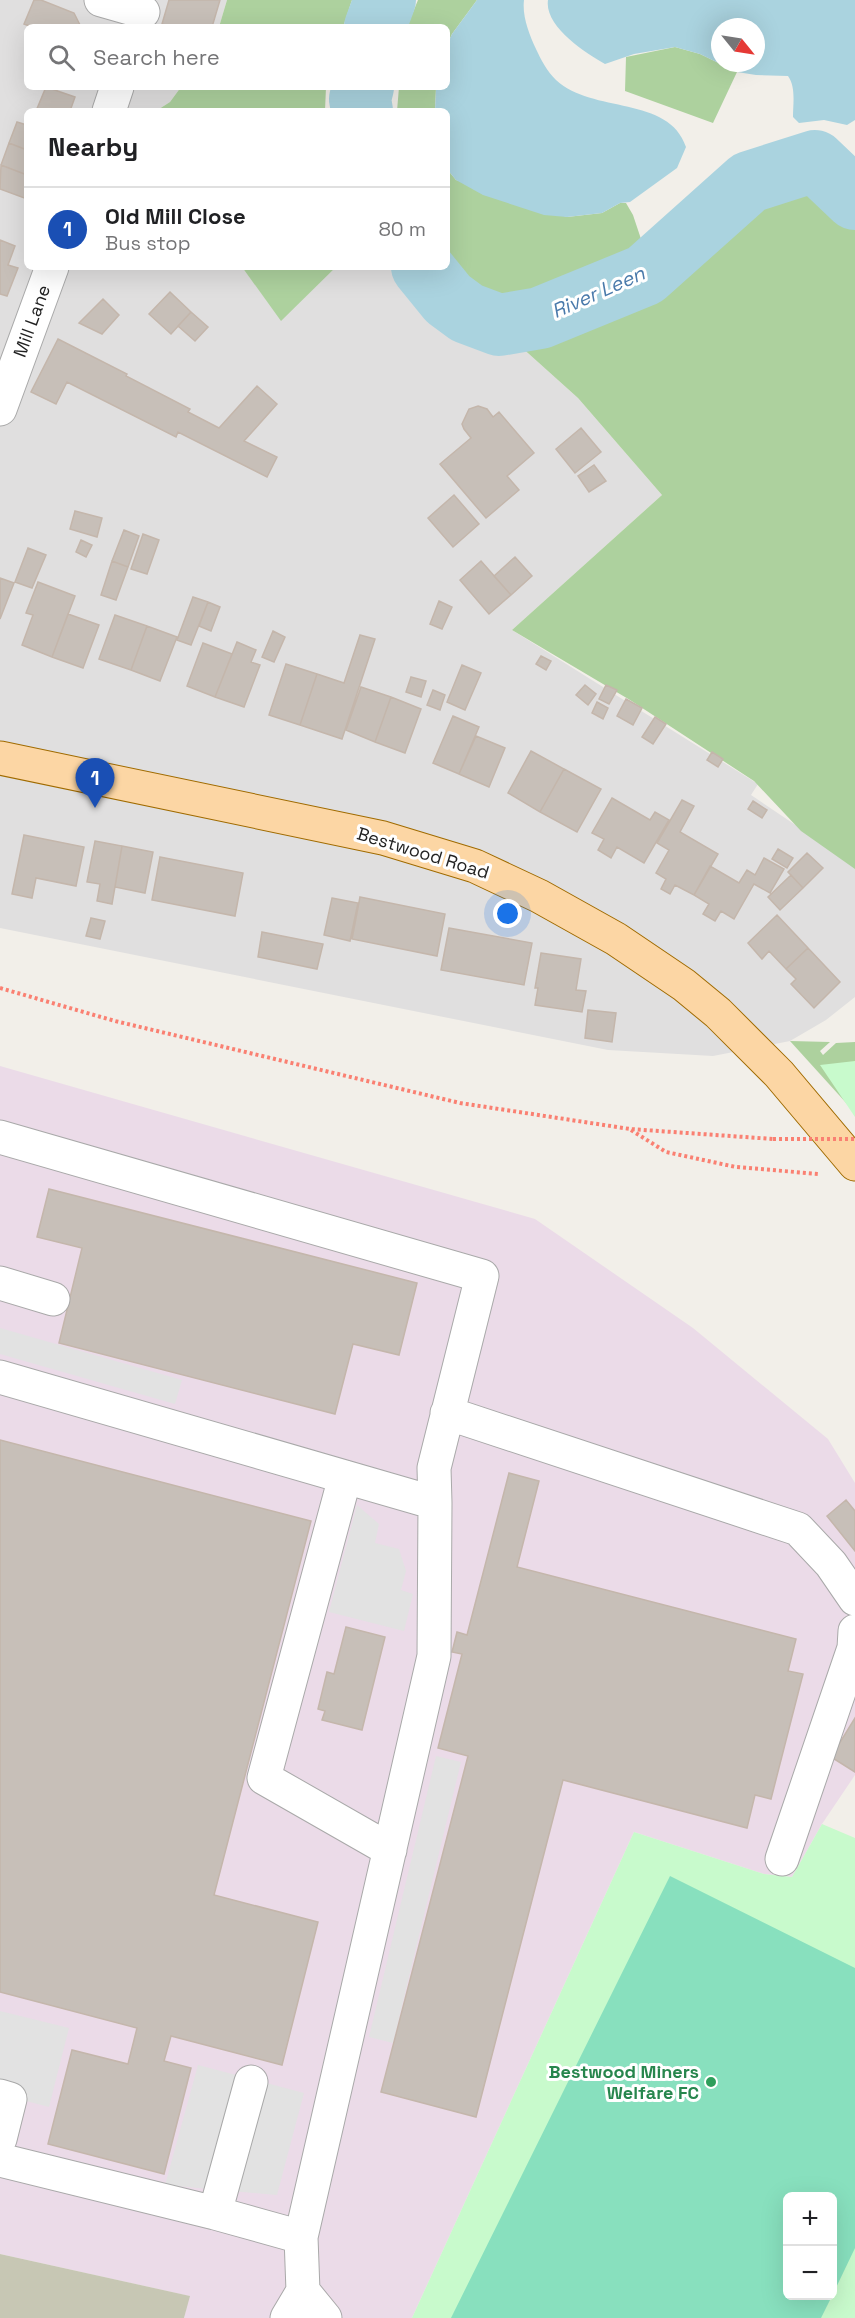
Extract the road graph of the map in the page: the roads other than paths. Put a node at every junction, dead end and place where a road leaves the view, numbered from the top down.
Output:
1 (101, 0) edge
2 (142, 13) edge
3 (116, 90) edge
4 (110, 108) edge
5 (51, 270) edge
6 (0, 409) edge
7 (0, 758) edge
8 (0, 1137) edge
9 (841, 1170) edge
10 (0, 1283) edge
11 (53, 1299) dead end
12 (0, 1377) edge
13 (447, 1413) junction
14 (345, 1476) junction
15 (435, 1503) junction
16 (855, 1599) edge
17 (855, 1631) edge
18 (390, 1850) junction
19 (782, 1859) dead end
20 (251, 2082) dead end
21 (0, 2096) edge
22 (0, 2139) edge
23 (0, 2160) edge
24 (215, 2213) junction
25 (301, 2237) junction
26 (295, 2305) edge
27 (325, 2318) edge

1 - 2 street
3 - 4 street
5 - 6 street, Mill Lane
7 - 9 main road, Bestwood Road
8 - 13 street
10 - 11 street
12 - 14 street
13 - 15 street
13 - 16 street
14 - 15 street
14 - 18 street
15 - 18 street
17 - 19 street
18 - 25 street
20 - 24 street
21 - 22 street
23 - 24 street
24 - 25 street
25 - 26 street
26 - 27 street

